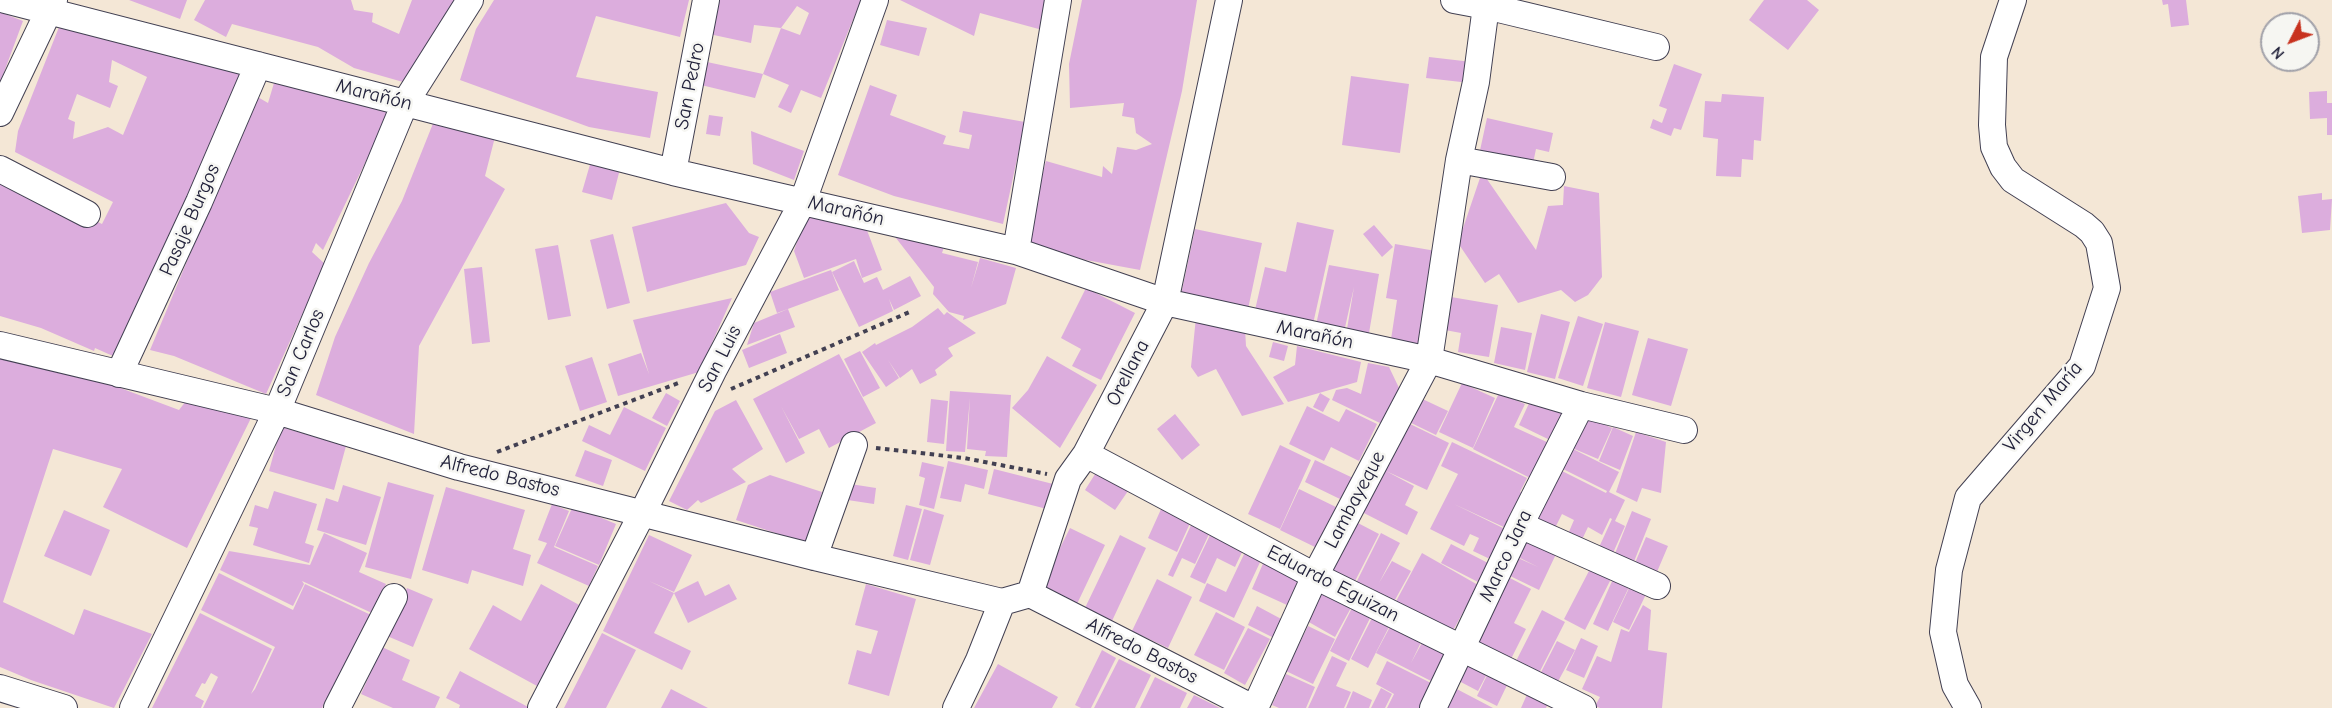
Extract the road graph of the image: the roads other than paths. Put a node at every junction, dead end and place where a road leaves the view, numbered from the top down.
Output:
1 (5, 0) edge
2 (470, 0) edge
3 (706, 0) edge
4 (875, 0) edge
5 (1058, 0) edge
6 (1229, 0) edge
7 (1454, 0) edge
8 (2013, 0) edge
9 (51, 6) edge
10 (1486, 6) junction
11 (1656, 47) dead end
12 (258, 65) junction
13 (405, 103) junction
14 (0, 113) edge
15 (1459, 160) junction
16 (0, 169) edge
17 (674, 172) junction
18 (1552, 177) dead end
19 (803, 201) junction
20 (87, 214) dead end
21 (1016, 251) junction
22 (1165, 302) junction
23 (0, 345) edge
24 (1429, 360) junction
25 (119, 375) junction
26 (1581, 405) junction
27 (277, 411) junction
28 (1684, 430) dead end
29 (854, 445) road end
30 (1086, 454) junction
31 (644, 512) junction
32 (1520, 525) junction
33 (814, 557) junction
34 (1315, 576) junction
35 (1657, 586) dead end
36 (1030, 594) junction
37 (394, 597) dead end
38 (1002, 602) junction
39 (1462, 650) junction
40 (0, 688) edge
41 (64, 708) edge
42 (133, 708) edge
43 (338, 708) edge
44 (541, 708) edge
45 (956, 708) edge
46 (1254, 708) edge
47 (1433, 708) edge
48 (1583, 708) edge
49 (1968, 708) edge

1 - 9 street, Marañón
2 - 13 street, San Carlos
3 - 17 street, San Pedro
4 - 19 street, San Luis
5 - 21 street
6 - 22 street, Orellana
7 - 10 street
8 - 49 street, Virgen María
9 - 12 street, Marañón
9 - 14 street
10 - 11 street
10 - 15 street, Lambayeque
12 - 13 street, Marañón
12 - 25 street, Pasaje Burgos
13 - 17 street, Marañón
13 - 27 street, San Carlos
15 - 18 street
15 - 24 street, Lambayeque
16 - 20 street
17 - 19 street, Marañón
19 - 21 street, Marañón
19 - 31 street, San Luis
21 - 22 street, Marañón
22 - 24 street, Marañón
22 - 30 street, Orellana
23 - 25 street, Alfredo Bastos
24 - 26 street, Marañón
24 - 34 street, Lambayeque
25 - 27 street, Alfredo Bastos
26 - 28 street, Marañón
26 - 32 street, Marco Jara
27 - 31 street, Alfredo Bastos
27 - 42 street, San Carlos
29 - 33 street
30 - 34 street, Eduardo Eguizan
30 - 36 street, Orellana
31 - 33 street, Alfredo Bastos
31 - 44 street, San Luis
32 - 35 street
32 - 39 street, Marco Jara
33 - 38 street, Alfredo Bastos
34 - 39 street, Eduardo Eguizan
34 - 46 street, Lambayeque
36 - 38 street
36 - 46 street, Alfredo Bastos
37 - 43 street
38 - 45 street
39 - 47 street, Marco Jara
39 - 48 street, Eduardo Eguizan
40 - 41 street

